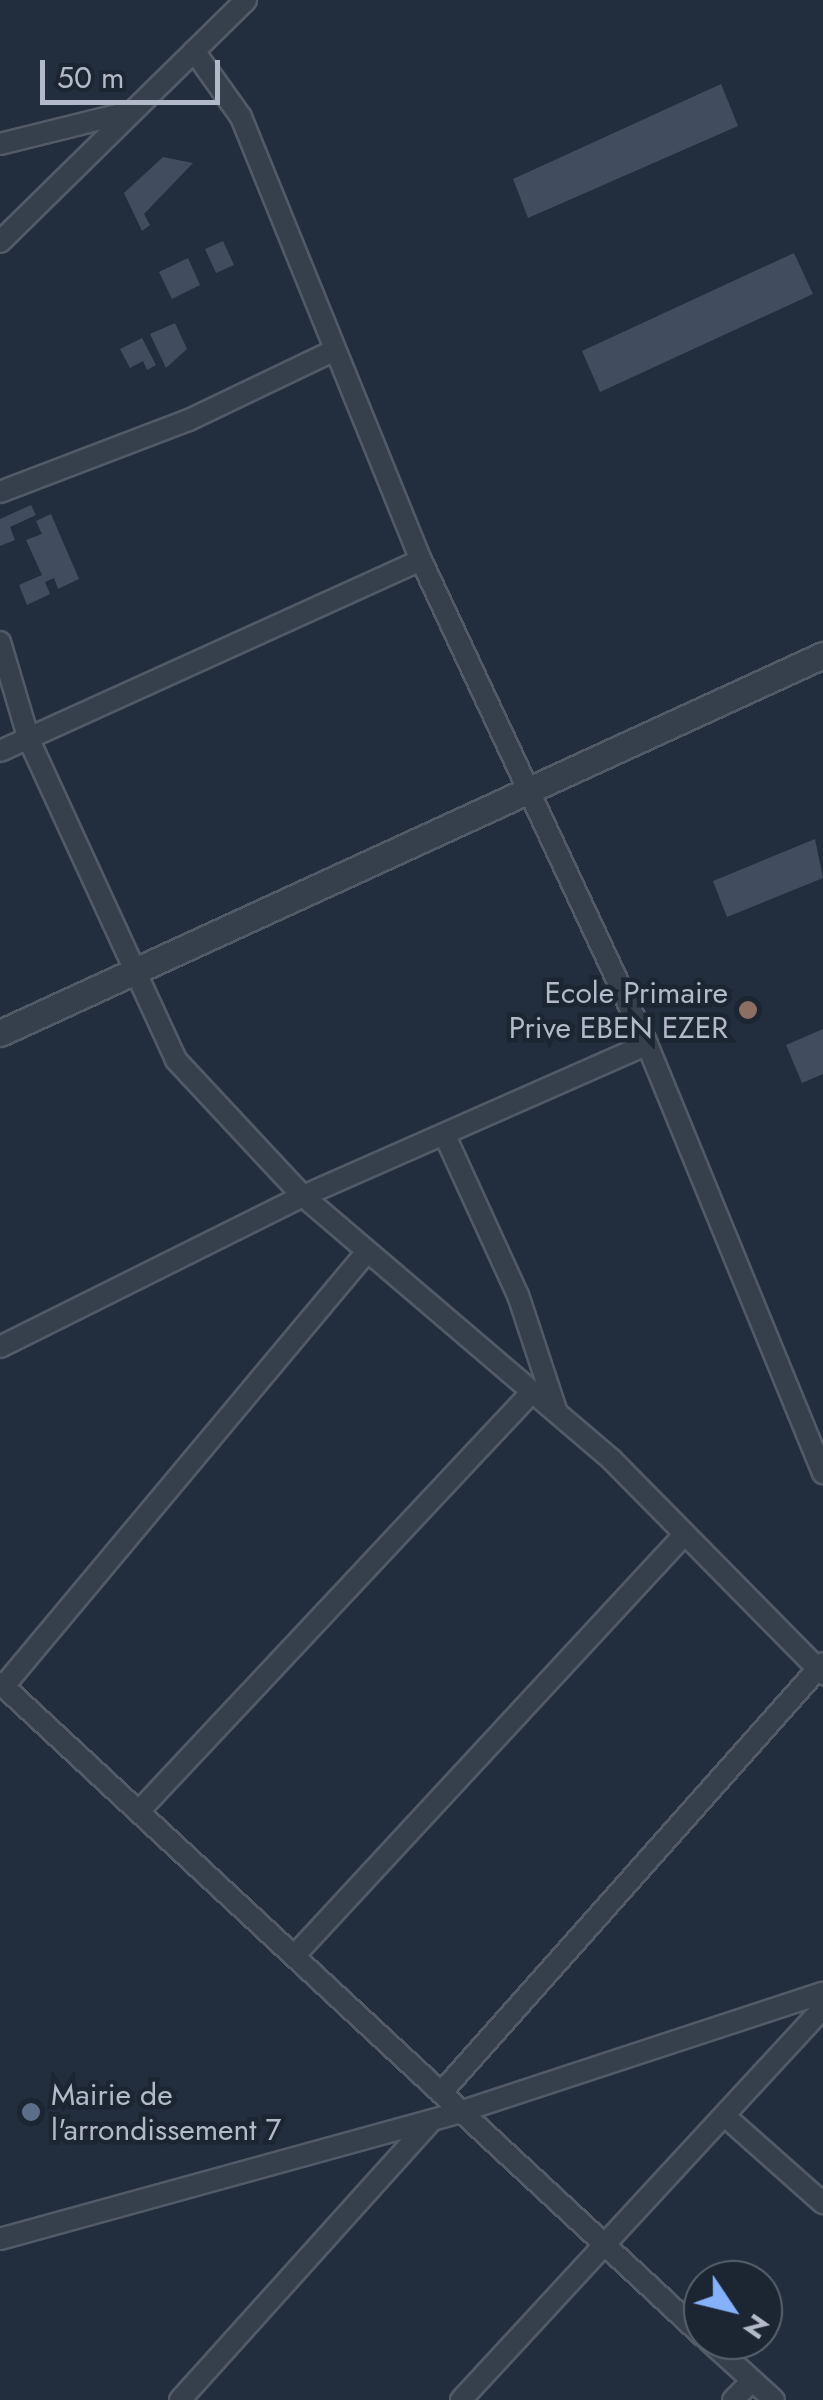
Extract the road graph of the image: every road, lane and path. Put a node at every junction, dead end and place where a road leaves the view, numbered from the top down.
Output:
1 (246, 0) edge
2 (194, 51) junction
3 (131, 111) junction
4 (0, 144) edge
5 (0, 242) edge
6 (333, 351) junction
7 (0, 492) edge
8 (420, 560) junction
9 (0, 642) edge
10 (823, 656) edge
11 (29, 740) junction
12 (0, 751) edge
13 (525, 792) junction
14 (129, 969) junction
15 (0, 1033) edge
16 (647, 1044) junction
17 (446, 1138) junction
18 (304, 1196) junction
19 (365, 1254) junction
20 (0, 1347) edge
21 (530, 1394) junction
22 (557, 1414) junction
23 (823, 1473) edge
24 (684, 1535) junction
25 (821, 1669) edge
26 (2, 1685) edge
27 (141, 1809) junction
28 (296, 1954) junction
29 (823, 1993) edge
30 (823, 2008) edge
31 (441, 2093) junction
32 (460, 2112) junction
33 (726, 2116) junction
34 (432, 2119) junction
35 (823, 2203) edge
36 (0, 2238) edge
37 (606, 2245) junction
38 (683, 2317) edge
39 (729, 2360) edge
40 (752, 2381) junction
41 (180, 2400) edge
42 (461, 2400) edge
43 (733, 2400) edge
44 (774, 2400) edge

1 - 2 street
2 - 3 street
2 - 6 street
3 - 4 street
3 - 5 street
6 - 7 street
6 - 8 street
8 - 11 street
8 - 13 street
9 - 11 street
10 - 13 street
11 - 12 street
11 - 14 street
13 - 14 street
13 - 16 street
14 - 15 street
14 - 18 street
16 - 17 street
16 - 23 street
17 - 18 street
17 - 22 street
18 - 19 street
18 - 20 street
19 - 21 street
19 - 26 street
21 - 22 street
21 - 27 street
22 - 24 street
24 - 25 street
24 - 28 street
25 - 31 street
26 - 27 street
27 - 28 street
28 - 31 street
29 - 32 street
30 - 33 street
31 - 32 street
32 - 34 street
32 - 37 street
33 - 35 street
33 - 37 street
34 - 36 street
34 - 41 street
37 - 38 street
37 - 42 street
39 - 40 street
40 - 43 street
40 - 44 street

